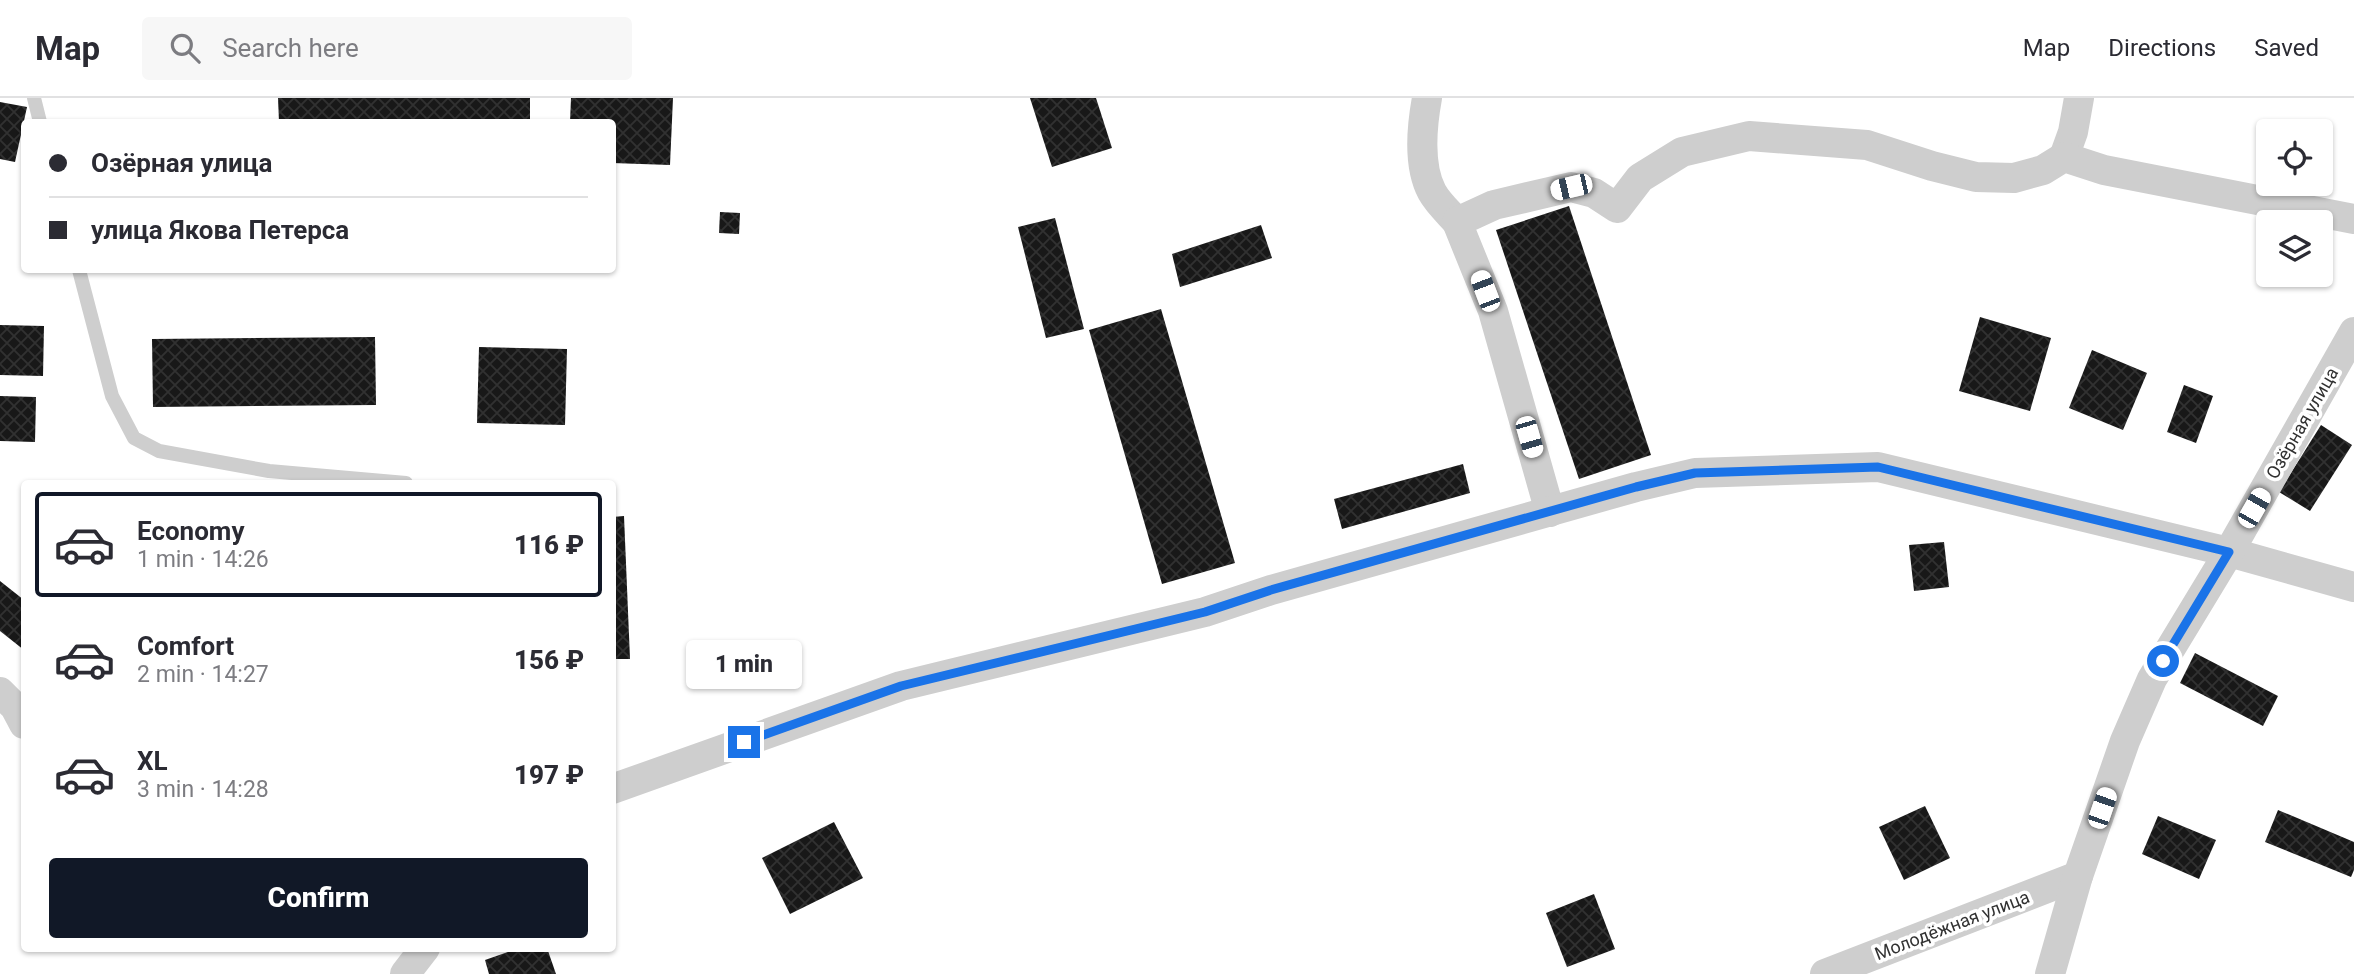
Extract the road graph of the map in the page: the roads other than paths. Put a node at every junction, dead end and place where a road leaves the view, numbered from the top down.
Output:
1 (34, 98) edge
2 (1427, 98) edge
3 (2079, 98) edge
4 (39, 119) edge
5 (2064, 157) junction
6 (2354, 219) edge
7 (1457, 222) junction
8 (80, 273) edge
9 (2354, 332) edge
10 (372, 480) edge
11 (1550, 512) junction
12 (2229, 552) junction
13 (2354, 587) edge
14 (0, 692) edge
15 (21, 718) edge
16 (616, 788) edge
17 (2078, 876) junction
18 (422, 952) edge
19 (405, 974) edge
20 (1825, 974) edge
21 (2050, 974) edge

1 - 4 lane
2 - 7 street
3 - 5 street
5 - 6 street
5 - 7 street
7 - 11 street
8 - 10 lane
9 - 12 street, Озёрная улица
11 - 12 street
11 - 16 street
12 - 13 street
12 - 17 street, Озёрная улица
14 - 15 street
17 - 20 street, Молодёжная улица
17 - 21 street, Озёрная улица
18 - 19 street

